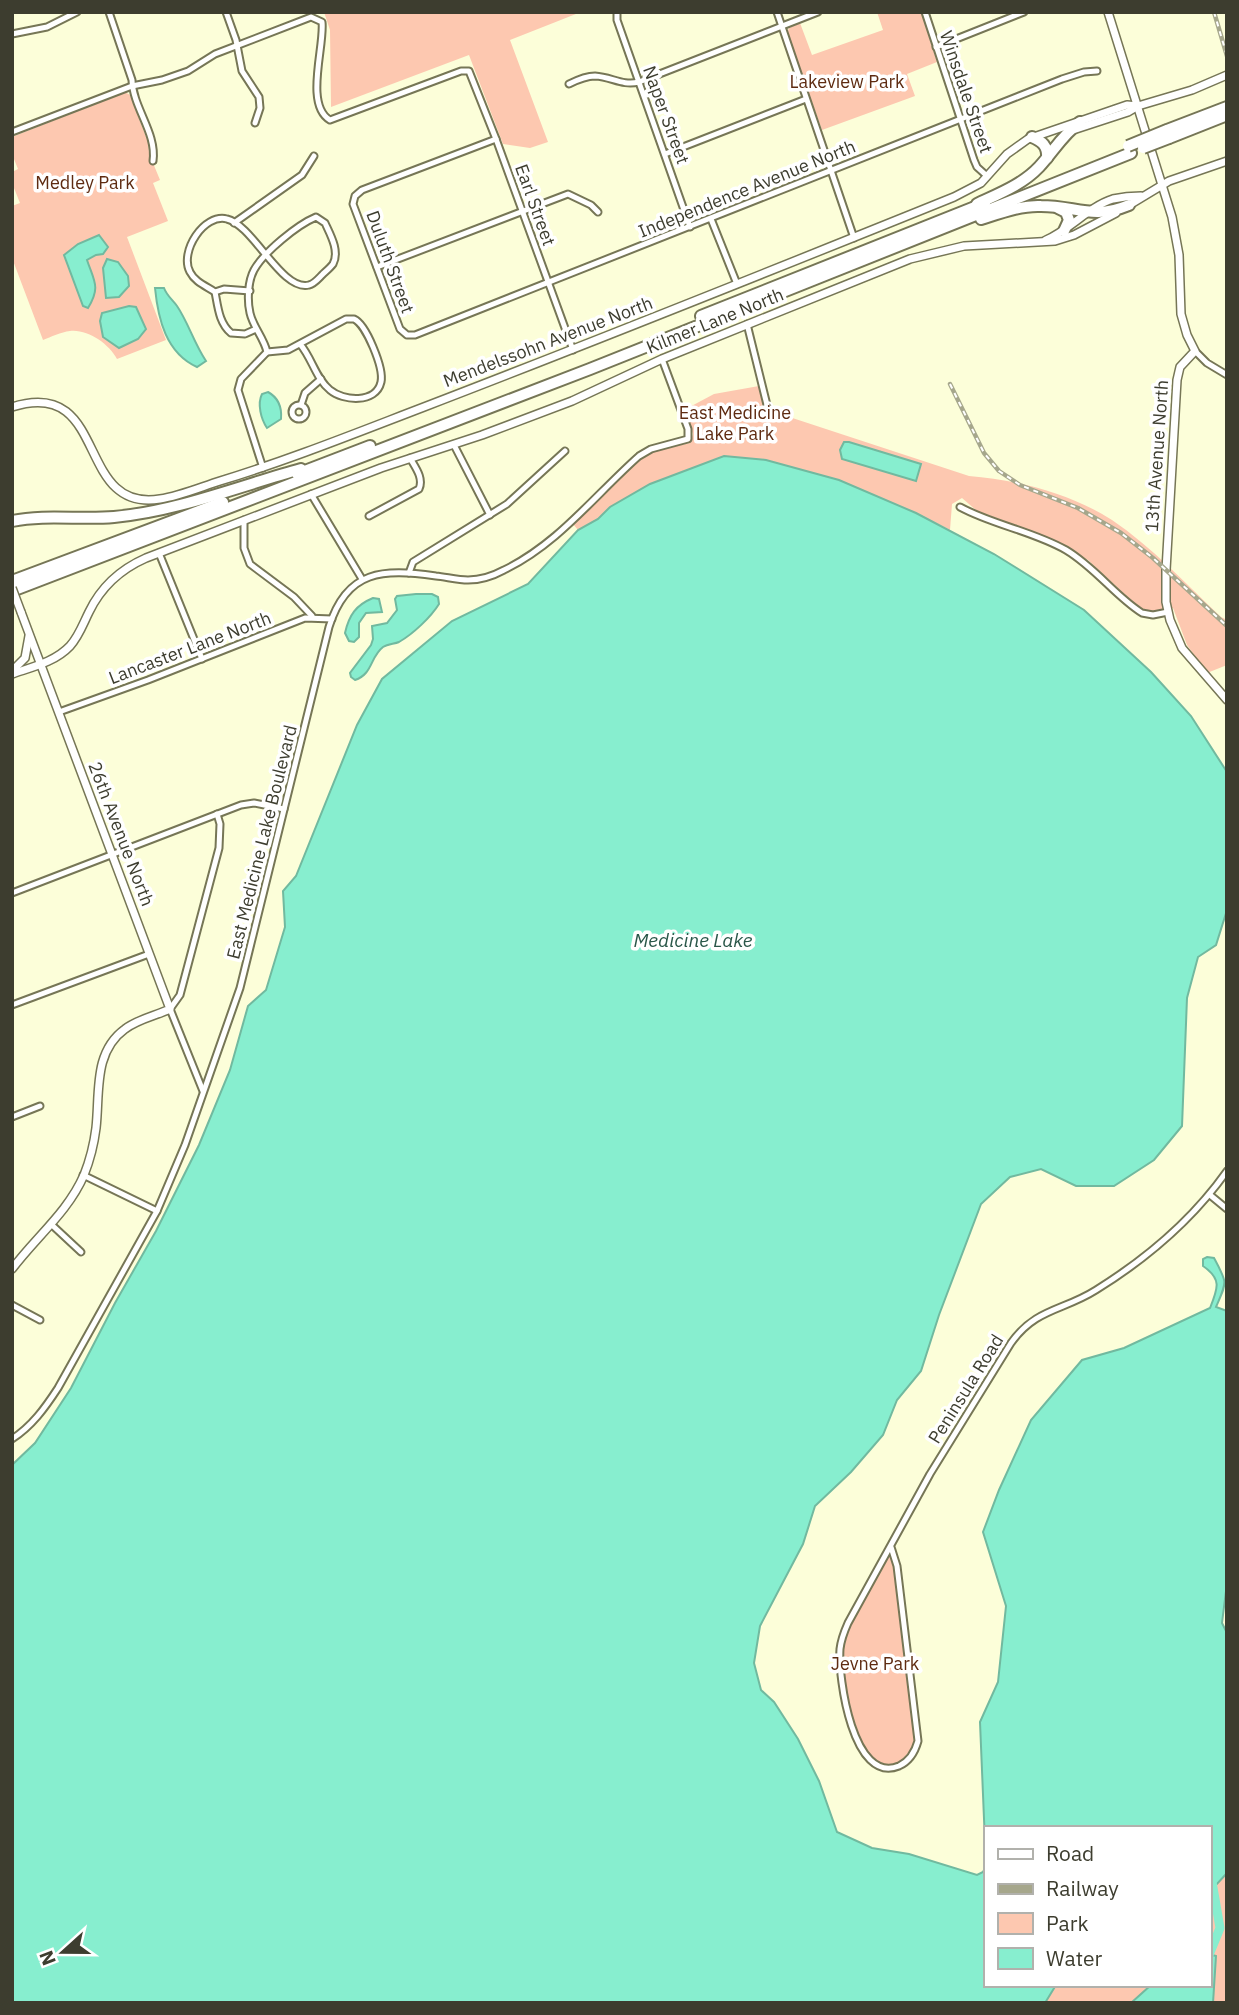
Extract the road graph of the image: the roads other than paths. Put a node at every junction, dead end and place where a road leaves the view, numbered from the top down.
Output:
1 (78, 12) edge
2 (109, 12) edge
3 (226, 12) edge
4 (776, 12) edge
5 (818, 12) edge
6 (925, 12) edge
7 (1024, 12) edge
8 (1108, 12) edge
9 (617, 13) edge
10 (781, 27) junction
11 (12, 34) edge
12 (237, 46) junction
13 (936, 47) junction
14 (1097, 71) dead end
15 (1227, 75) edge
16 (639, 82) junction
17 (569, 84) dead end
18 (132, 86) junction
19 (806, 99) junction
20 (1138, 106) junction
21 (1224, 112) edge
22 (961, 119) junction
23 (1080, 122) junction
24 (255, 123) dead end
25 (1069, 131) junction
26 (12, 132) edge
27 (1032, 137) junction
28 (496, 139) junction
29 (1129, 149) junction
30 (665, 154) junction
31 (314, 156) dead end
32 (1046, 158) junction
33 (153, 161) dead end
34 (1227, 161) edge
35 (831, 171) junction
36 (987, 176) junction
37 (1162, 186) junction
38 (1145, 196) junction
39 (1129, 205) junction
40 (1056, 207) junction
41 (522, 211) junction
42 (598, 212) dead end
43 (1090, 212) junction
44 (711, 219) junction
45 (940, 221) junction
46 (234, 223) junction
47 (690, 227) junction
48 (1063, 231) junction
49 (854, 237) junction
50 (1039, 243) junction
51 (895, 247) junction
52 (266, 255) junction
53 (377, 267) junction
54 (548, 283) junction
55 (737, 284) junction
56 (250, 291) junction
57 (215, 292) junction
58 (747, 324) junction
59 (256, 329) junction
60 (407, 335) joint
61 (300, 345) junction
62 (573, 350) junction
63 (1195, 351) junction
64 (267, 352) junction
65 (662, 359) junction
66 (1227, 375) edge
67 (321, 379) junction
68 (300, 405) dead end
69 (12, 407) edge
70 (770, 417) dead end
71 (454, 445) junction
72 (565, 451) dead end
73 (410, 458) junction
74 (334, 460) junction
75 (263, 468) junction
76 (311, 494) junction
77 (960, 506) dead end
78 (490, 515) junction
79 (369, 516) dead end
80 (244, 520) junction
81 (12, 521) edge
82 (159, 553) junction
83 (410, 573) junction
84 (362, 579) junction
85 (12, 581) edge
86 (12, 591) edge
87 (1168, 612) junction
88 (312, 617) junction
89 (332, 619) junction
90 (29, 632) junction
91 (202, 659) junction
92 (41, 663) junction
93 (12, 673) edge
94 (1227, 701) edge
95 (59, 712) junction
96 (284, 809) junction
97 (217, 814) junction
98 (112, 854) junction
99 (12, 892) edge
100 (149, 954) junction
101 (12, 1005) edge
102 (170, 1009) junction
103 (203, 1091) junction
104 (40, 1107) dead end
105 (12, 1117) edge
106 (1227, 1171) edge
107 (83, 1175) junction
108 (1210, 1195) junction
109 (1227, 1209) edge
110 (157, 1211) junction
111 (52, 1225) junction
112 (81, 1252) dead end
113 (12, 1269) edge
114 (12, 1305) edge
115 (40, 1320) dead end
116 (12, 1439) edge
117 (891, 1547) junction

1 - 11 street
2 - 18 street
3 - 12 street
4 - 10 street
5 - 10 street
6 - 13 street, Winsdale Street
7 - 13 street
8 - 20 street
9 - 16 street, Naper Street
10 - 16 street
10 - 19 street
12 - 18 street
12 - 24 street
12 - 28 street, Earl Street
13 - 22 street, Winsdale Street
14 - 22 street, Independence Avenue North
15 - 20 street, Mendelssohn Avenue North
16 - 17 street
16 - 30 street, Naper Street
18 - 26 street
18 - 33 street
19 - 30 street
19 - 35 street
20 - 23 street, Mendelssohn Avenue North
20 - 25 street, Mendelssohn Avenue North
20 - 37 street
21 - 29 highway, bridge
22 - 35 street, Independence Avenue North
22 - 36 street, Winsdale Street
23 - 25 highway
23 - 27 street, Mendelssohn Avenue North
25 - 27 street, Mendelssohn Avenue North
25 - 32 highway
27 - 32 highway
27 - 36 street, Mendelssohn Avenue North
28 - 41 street, Earl Street
28 - 53 street, Duluth Street
29 - 45 highway
29 - 51 highway
30 - 47 street, Naper Street
31 - 46 street
32 - 45 highway
34 - 37 street, Kilmer Lane North
35 - 44 street, Independence Avenue North
35 - 49 street
36 - 49 street, Mendelssohn Avenue North
37 - 38 street, Kilmer Lane North
37 - 63 street
38 - 39 street, Kilmer Lane North
38 - 43 street, Kilmer Lane North
39 - 43 highway
39 - 50 street, Kilmer Lane North
40 - 43 highway
40 - 48 highway
40 - 51 highway
41 - 42 street
41 - 53 street
41 - 54 street, Earl Street
43 - 48 street, Kilmer Lane North
44 - 47 street, Independence Avenue North
44 - 55 street
45 - 74 highway
46 - 52 street
46 - 57 street
47 - 54 street, Independence Avenue North
48 - 50 street, Kilmer Lane North
49 - 55 street, Mendelssohn Avenue North
50 - 58 street, Kilmer Lane North
51 - 86 highway
52 - 52 street
52 - 56 street
53 - 60 street, Duluth Street
54 - 60 street, Independence Avenue North
54 - 62 street, Earl Street
55 - 62 street, Mendelssohn Avenue North
56 - 57 street
56 - 59 street
57 - 59 street
58 - 65 street, Kilmer Lane North
58 - 70 street
59 - 64 street
61 - 64 street
61 - 67 street
61 - 67 street
62 - 75 street, Mendelssohn Avenue North
63 - 66 street
63 - 87 street, 13th Avenue North
64 - 75 street
65 - 71 street, Kilmer Lane North
65 - 83 street
67 - 68 street
69 - 75 street, Mendelssohn Avenue North
71 - 73 street, Kilmer Lane North
71 - 78 street
72 - 78 street
73 - 76 street, Kilmer Lane North
73 - 79 street
74 - 81 highway
74 - 85 highway
76 - 80 street, Kilmer Lane North
76 - 84 street
77 - 87 street
78 - 83 street
80 - 82 street, Kilmer Lane North
80 - 88 street
82 - 91 street
82 - 92 street, Kilmer Lane North
83 - 84 street
84 - 89 street, East Medicine Lake Boulevard
86 - 90 street, 26th Avenue North, bridge
87 - 94 street, 13th Avenue North
88 - 89 street, Lancaster Lane North
88 - 91 street, Lancaster Lane North
89 - 96 street, East Medicine Lake Boulevard
90 - 92 street, 26th Avenue North
90 - 93 street
91 - 95 street, Lancaster Lane North
92 - 93 street, Kilmer Lane North
92 - 95 street, 26th Avenue North
95 - 98 street, 26th Avenue North
96 - 97 street
96 - 103 street, East Medicine Lake Boulevard
97 - 98 street
97 - 102 street
98 - 99 street
98 - 100 street, 26th Avenue North
100 - 101 street
100 - 102 street, 26th Avenue North
102 - 103 street, 26th Avenue North
102 - 107 street
103 - 110 street, East Medicine Lake Boulevard
104 - 105 street
106 - 108 street, Peninsula Road
107 - 110 street
107 - 111 street
108 - 109 street
108 - 117 street, Peninsula Road
110 - 116 street, East Medicine Lake Boulevard
111 - 112 street
111 - 113 street
114 - 115 street
117 - 117 street, Peninsula Road

